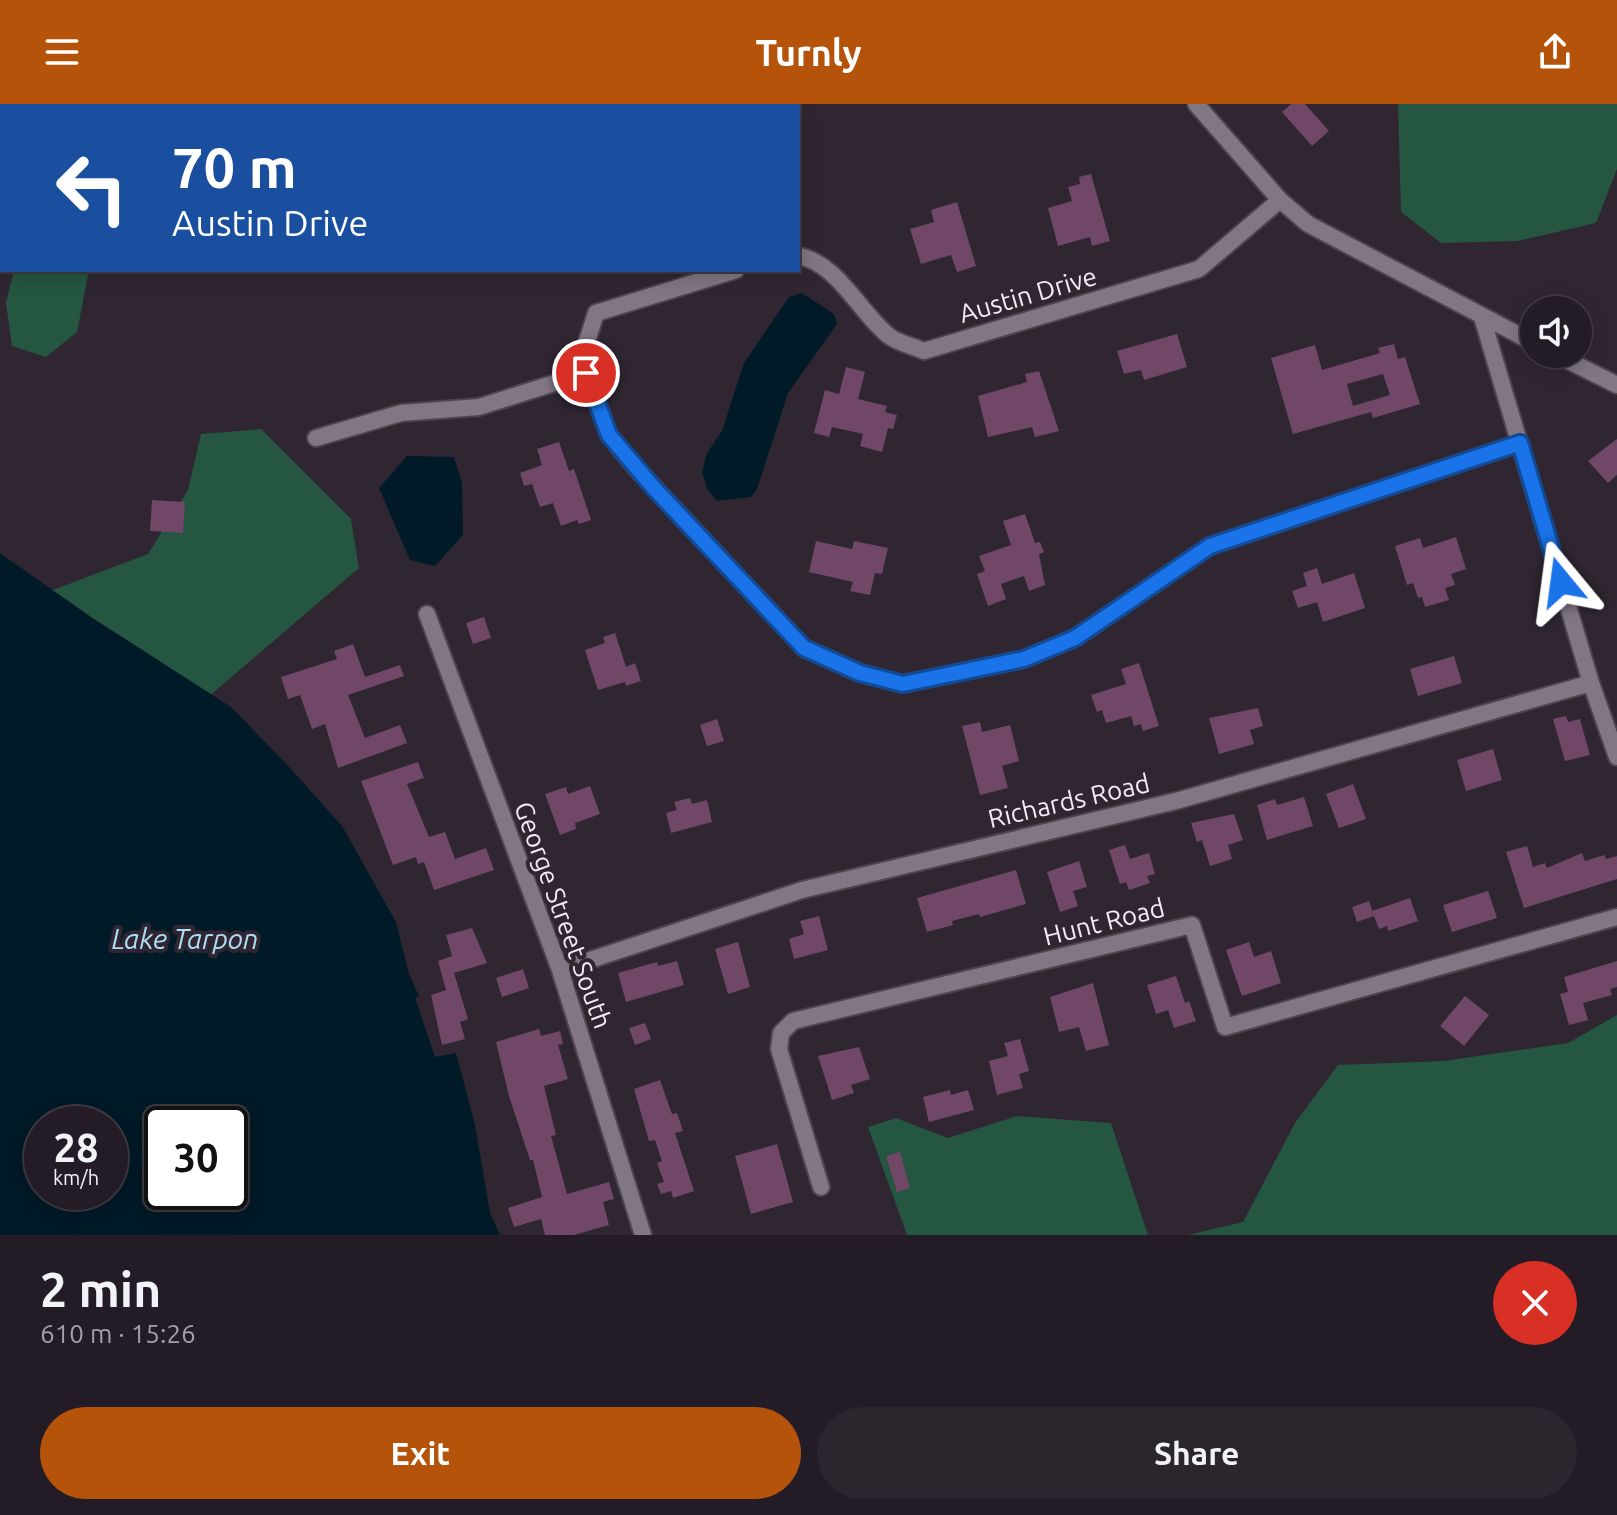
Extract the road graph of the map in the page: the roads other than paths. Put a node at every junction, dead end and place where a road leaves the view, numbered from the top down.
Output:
1 (1196, 104) edge
2 (1280, 200) junction
3 (800, 256) edge
4 (729, 272) edge
5 (1482, 317) junction
6 (1520, 336) edge
7 (1583, 368) edge
8 (586, 373) junction
9 (1617, 385) edge
10 (316, 438) dead end
11 (1520, 443) junction
12 (427, 614) dead end
13 (1591, 683) junction
14 (1617, 757) edge
15 (1617, 917) edge
16 (560, 970) junction
17 (821, 1187) dead end
18 (643, 1235) edge

1 - 2 street
2 - 3 street, Austin Drive
2 - 5 street
4 - 8 street
5 - 6 street
5 - 11 street
7 - 9 street
8 - 10 street
8 - 11 street
11 - 13 street
12 - 16 street, George Street South
13 - 14 street
13 - 16 street, Richards Road
15 - 17 street, Hunt Road
16 - 18 street, George Street South

